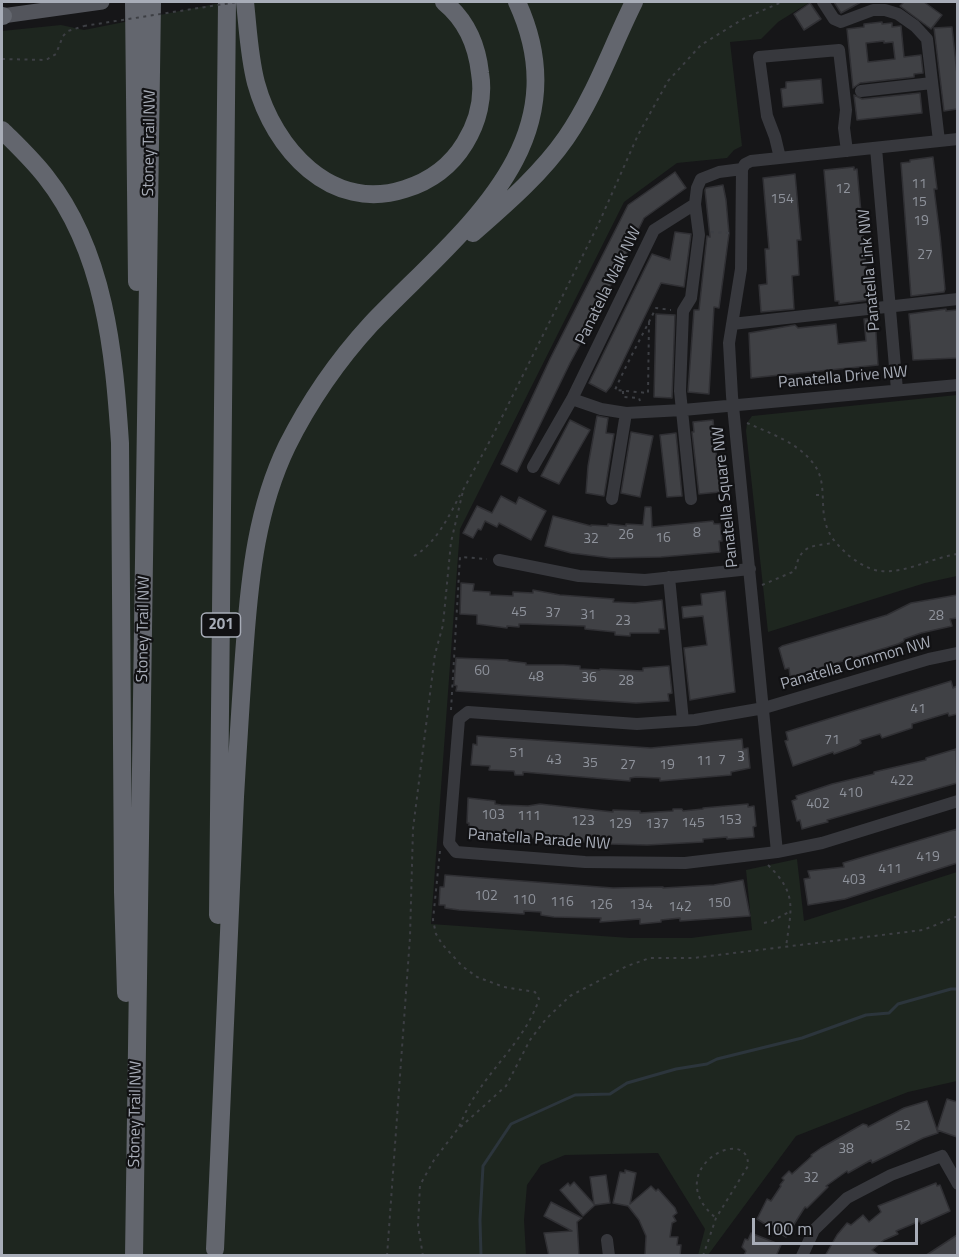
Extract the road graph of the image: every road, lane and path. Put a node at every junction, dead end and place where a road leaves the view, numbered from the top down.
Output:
1 (97, 2) edge
2 (102, 2) edge
3 (134, 2) edge
4 (152, 2) edge
5 (227, 2) edge
6 (237, 2) edge
7 (245, 2) edge
8 (379, 2) edge
9 (393, 2) edge
10 (444, 2) edge
11 (516, 2) edge
12 (634, 2) edge
13 (782, 2) edge
14 (823, 2) edge
15 (2, 16) edge
16 (2, 59) edge
17 (932, 83) junction
18 (861, 91) dead end
19 (2, 130) edge
20 (957, 139) edge
21 (939, 141) junction
22 (876, 148) junction
23 (847, 151) junction
24 (780, 158) junction
25 (742, 169) junction
26 (695, 204) junction
27 (708, 232) dead end
28 (736, 233) dead end
29 (444, 251) junction
30 (957, 299) edge
31 (889, 307) junction
32 (673, 310) dead end
33 (649, 322) junction
34 (732, 324) junction
35 (957, 385) edge
36 (897, 390) junction
37 (623, 391) junction
38 (572, 399) junction
39 (641, 402) dead end
40 (732, 404) junction
41 (683, 410) junction
42 (626, 412) junction
43 (747, 423) dead end
44 (147, 448) junction
45 (533, 467) dead end
46 (463, 491) junction
47 (816, 495) dead end
48 (823, 495) junction
49 (612, 499) dead end
50 (691, 499) dead end
51 (835, 543) junction
52 (957, 554) edge
53 (414, 556) dead end
54 (499, 560) joint
55 (750, 569) junction
56 (669, 577) junction
57 (762, 585) dead end
58 (957, 653) edge
59 (764, 708) junction
60 (459, 719) junction
61 (683, 721) junction
62 (957, 801) edge
63 (449, 843) junction
64 (777, 852) junction
65 (766, 862) dead end
66 (790, 911) junction
67 (957, 916) edge
68 (764, 923) dead end
69 (786, 947) junction
70 (457, 1130) junction
71 (957, 1184) edge
72 (134, 1216) junction
73 (716, 1218) junction
74 (607, 1240) dead end
75 (215, 1252) edge
76 (134, 1256) edge
77 (387, 1256) edge
78 (423, 1256) edge
79 (609, 1256) edge
80 (703, 1256) edge
81 (802, 1256) edge

1 - 2 main road
1 - 15 main road
3 - 44 highway
4 - 44 highway, Stoney Trail NW
5 - 75 highway, 201
6 - 16 path, bridge
7 - 10 highway
8 - 9 path
11 - 29 highway
12 - 29 highway
13 - 46 path
14 - 17 street
17 - 18 street
17 - 21 street
19 - 72 highway
20 - 21 street
21 - 22 street
22 - 23 street
22 - 31 street, Panatella Link NW
23 - 24 street
23 - 24 street
24 - 25 street
25 - 26 street
25 - 34 street, Panatella Square NW
26 - 38 street, Panatella Walk NW
26 - 41 street
27 - 28 path
29 - 75 highway
30 - 31 street
31 - 34 street
31 - 36 street, Panatella Link NW
32 - 33 path
33 - 37 path
33 - 37 path
34 - 40 street, Panatella Square NW
35 - 36 street, Panatella Drive NW
36 - 40 street, Panatella Drive NW
37 - 39 path
38 - 42 street
38 - 45 street, Panatella Walk NW
40 - 41 street
40 - 55 street, Panatella Square NW
41 - 42 street
41 - 50 street
42 - 49 street
43 - 48 path
44 - 72 highway, Stoney Trail NW
46 - 53 path
46 - 77 path
47 - 48 path
48 - 51 path
51 - 52 path
51 - 57 path
54 - 56 street
54 - 60 path
55 - 56 street
55 - 59 street, Panatella Square NW
56 - 61 street
58 - 59 street, Panatella Common NW
59 - 61 street
59 - 64 street, Panatella Square NW
60 - 61 street
60 - 63 street, Panatella Parade NW
62 - 64 street
63 - 64 street, Panatella Parade NW
63 - 70 path
65 - 66 path
66 - 68 path
66 - 69 path
67 - 69 path
69 - 70 path
70 - 78 path
71 - 81 street
72 - 76 highway, Stoney Trail NW
73 - 73 path
73 - 80 path
74 - 79 street

